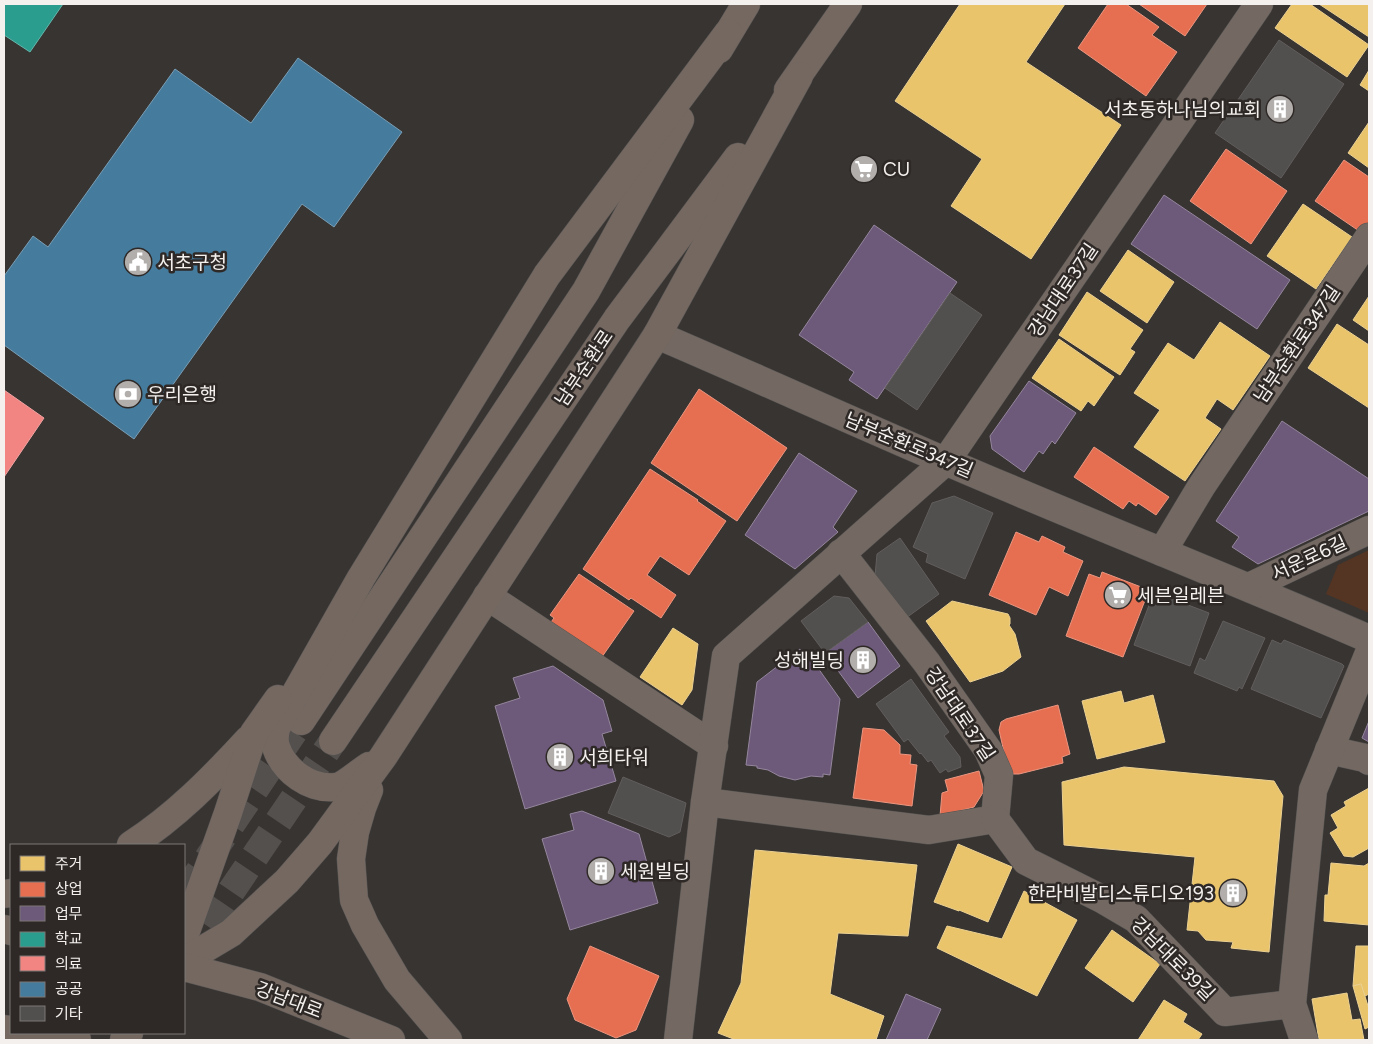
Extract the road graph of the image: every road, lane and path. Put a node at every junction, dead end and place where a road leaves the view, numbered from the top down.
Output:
1 (746, 4) edge
2 (848, 4) edge
3 (1259, 4) edge
4 (728, 33) junction
5 (799, 76) junction
6 (1369, 237) edge
7 (656, 335) junction
8 (946, 461) junction
9 (1369, 530) edge
10 (1162, 552) junction
11 (842, 553) junction
12 (361, 578) junction
13 (1249, 587) junction
14 (487, 596) junction
15 (1369, 638) edge
16 (1369, 653) edge
17 (301, 721) tunnel mouth
18 (254, 733) junction
19 (333, 741) tunnel mouth
20 (714, 746) junction
21 (1329, 750) junction
22 (383, 757) junction
23 (1369, 761) edge
24 (705, 802) junction
25 (995, 820) junction
26 (133, 844) edge
27 (185, 934) edge
28 (185, 959) edge
29 (185, 967) edge
30 (1292, 1004) junction
31 (37, 1034) edge
32 (77, 1040) edge
33 (391, 1040) edge
34 (448, 1040) edge
35 (678, 1040) edge
36 (1304, 1040) edge

1 - 4 main road
2 - 5 main road, 남부순환로
3 - 8 street, 강남대로37길
4 - 12 main road
4 - 17 main road
5 - 7 main road
5 - 19 main road, 남부순환로
6 - 10 street, 남부순환로347길
7 - 8 street, 남부순환로347길
7 - 14 main road
8 - 10 street, 남부순환로347길
8 - 11 street, 강남대로37길
9 - 13 street, 서운로6길
10 - 13 street, 남부순환로347길
11 - 20 street, 강남대로37길
11 - 25 street, 강남대로37길
12 - 18 main road
12 - 22 main road
13 - 15 street, 남부순환로347길
14 - 20 street
14 - 22 main road
16 - 21 street
18 - 26 main road
18 - 27 main road
20 - 24 street, 강남대로37길
21 - 23 street
21 - 30 street
22 - 28 main road
22 - 34 main road
24 - 25 street
24 - 35 street, 강남대로37길
25 - 30 street, 강남대로39길
29 - 33 main road, 강남대로
30 - 36 street
31 - 32 main road

